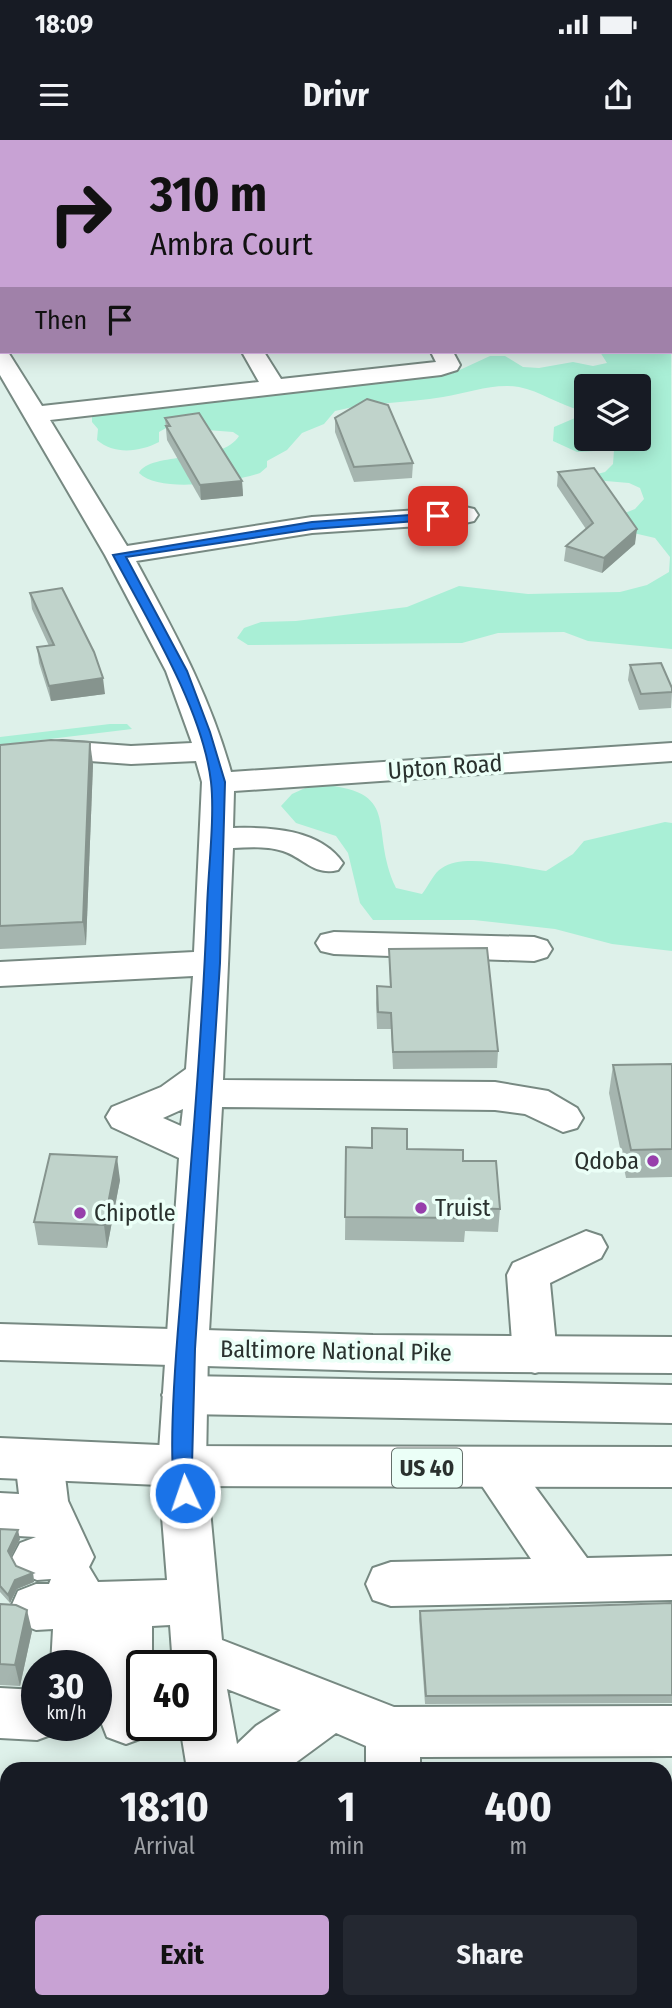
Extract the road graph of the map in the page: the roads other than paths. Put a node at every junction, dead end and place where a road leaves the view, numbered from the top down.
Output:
1 (254, 354) edge
2 (443, 354) edge
3 (0, 356) edge
4 (273, 385) junction
5 (37, 414) junction
6 (465, 515) dead end
7 (119, 555) junction
8 (210, 751) junction
9 (672, 752) edge
10 (0, 758) edge
11 (218, 782) junction
12 (217, 838) junction
13 (326, 863) dead end
14 (334, 943) dead end
15 (534, 949) dead end
16 (212, 963) junction
17 (0, 974) edge
18 (204, 1084) junction
19 (563, 1118) dead end
20 (200, 1152) junction
21 (586, 1247) dead end
22 (3, 1336) edge
23 (186, 1349) junction
24 (535, 1354) junction
25 (672, 1355) edge
26 (185, 1395) junction
27 (672, 1404) edge
28 (20, 1459) edge
29 (182, 1466) junction
30 (672, 1467) edge
31 (494, 1468) junction
32 (0, 1514) edge
33 (52, 1544) junction
34 (672, 1578) edge
35 (391, 1584) dead end
36 (570, 1595) junction
37 (194, 1602) junction
38 (81, 1607) junction
39 (78, 1650) edge
40 (197, 1650) edge
41 (217, 1702) edge
42 (331, 1707) junction
43 (0, 1713) edge
44 (21, 1714) edge
45 (122, 1719) edge
46 (672, 1731) edge
47 (393, 1751) edge
48 (256, 1762) edge

1 - 4 street
2 - 4 street
3 - 5 street
4 - 5 street
5 - 7 street
6 - 7 street
7 - 8 street
8 - 10 street
8 - 11 street
9 - 11 street, Upton Road
11 - 12 street
12 - 13 street
12 - 16 street
14 - 15 street
16 - 17 street
16 - 18 street
18 - 19 street
18 - 20 street
18 - 20 street
20 - 23 street
21 - 24 street
22 - 23 street, Baltimore National Pike
23 - 24 street, Baltimore National Pike
23 - 26 street
24 - 25 street, Baltimore National Pike
26 - 27 street
26 - 29 street
28 - 29 street, US 40
28 - 33 street
29 - 31 street, US 40
29 - 37 street
30 - 31 street, US 40
31 - 36 street
32 - 33 street
33 - 38 street
34 - 36 street
35 - 36 street
37 - 38 street
37 - 40 street
38 - 39 street
38 - 45 street
41 - 42 street
42 - 47 street
42 - 48 street
43 - 44 street
46 - 47 street

